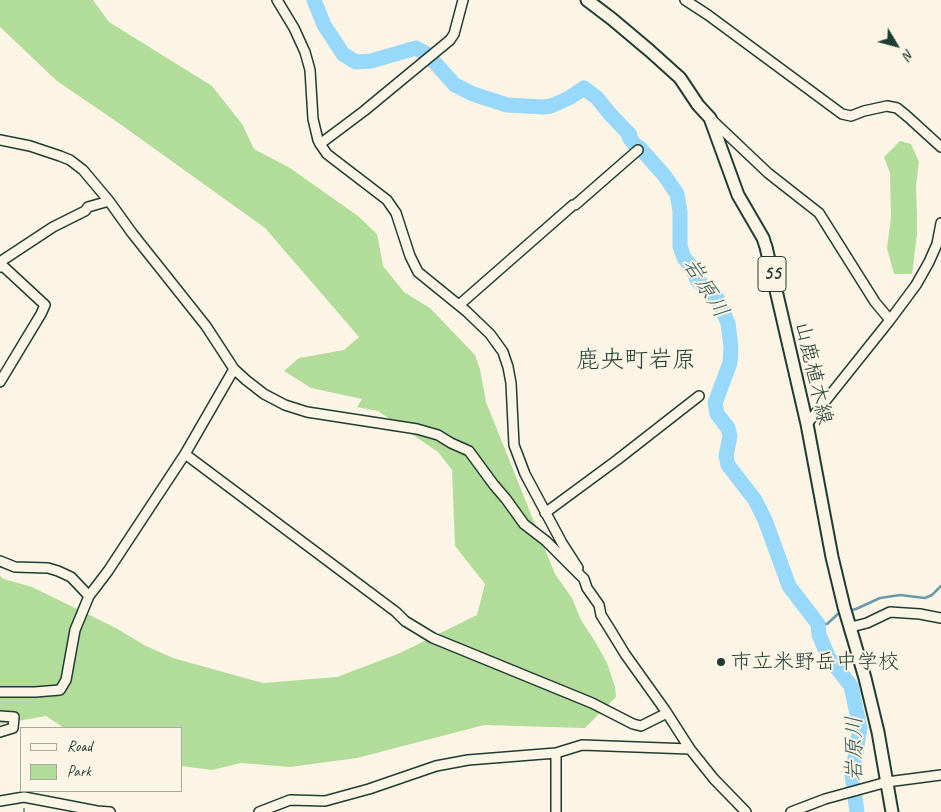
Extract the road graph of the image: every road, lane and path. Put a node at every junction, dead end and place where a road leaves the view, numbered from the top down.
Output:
1 (277, 0) edge
2 (463, 0) edge
3 (587, 0) edge
4 (685, 0) edge
5 (710, 118) junction
6 (0, 140) edge
7 (320, 144) junction
8 (941, 147) edge
9 (638, 150) dead end
10 (109, 200) junction
11 (941, 223) edge
12 (0, 262) edge
13 (0, 267) edge
14 (459, 305) junction
15 (890, 320) junction
16 (234, 369) junction
17 (0, 382) edge
18 (699, 396) dead end
19 (807, 424) junction
20 (185, 454) junction
21 (545, 513) junction
22 (0, 561) edge
23 (584, 579) junction
24 (89, 596) junction
25 (941, 618) edge
26 (849, 623) junction
27 (0, 692) edge
28 (668, 713) junction
29 (0, 716) edge
30 (0, 732) edge
31 (690, 749) junction
32 (556, 753) junction
33 (941, 775) edge
34 (888, 782) junction
35 (0, 801) edge
36 (110, 812) edge
37 (259, 812) edge
38 (556, 812) edge
39 (746, 812) edge
40 (791, 812) edge
41 (892, 812) edge

1 - 7 street
2 - 7 street
3 - 5 main road, 山鹿植木線 / 55
4 - 8 street
5 - 15 street
5 - 19 main road, 山鹿植木線 / 55
6 - 10 street
7 - 14 street
9 - 14 street
10 - 12 street
10 - 16 street
11 - 15 street
13 - 17 street
14 - 21 street
15 - 19 street
16 - 20 street
16 - 23 street
18 - 21 street
19 - 26 main road, 山鹿植木線 / 55
20 - 24 street
20 - 28 street
21 - 23 street
22 - 24 street
23 - 28 street
24 - 27 street
25 - 26 street
26 - 34 main road, 山鹿植木線 / 55
28 - 31 street
29 - 30 street
31 - 32 street
31 - 39 street
32 - 37 street
32 - 38 street
33 - 34 street
34 - 40 street
34 - 41 main road, 山鹿植木線 / 55
35 - 36 street

